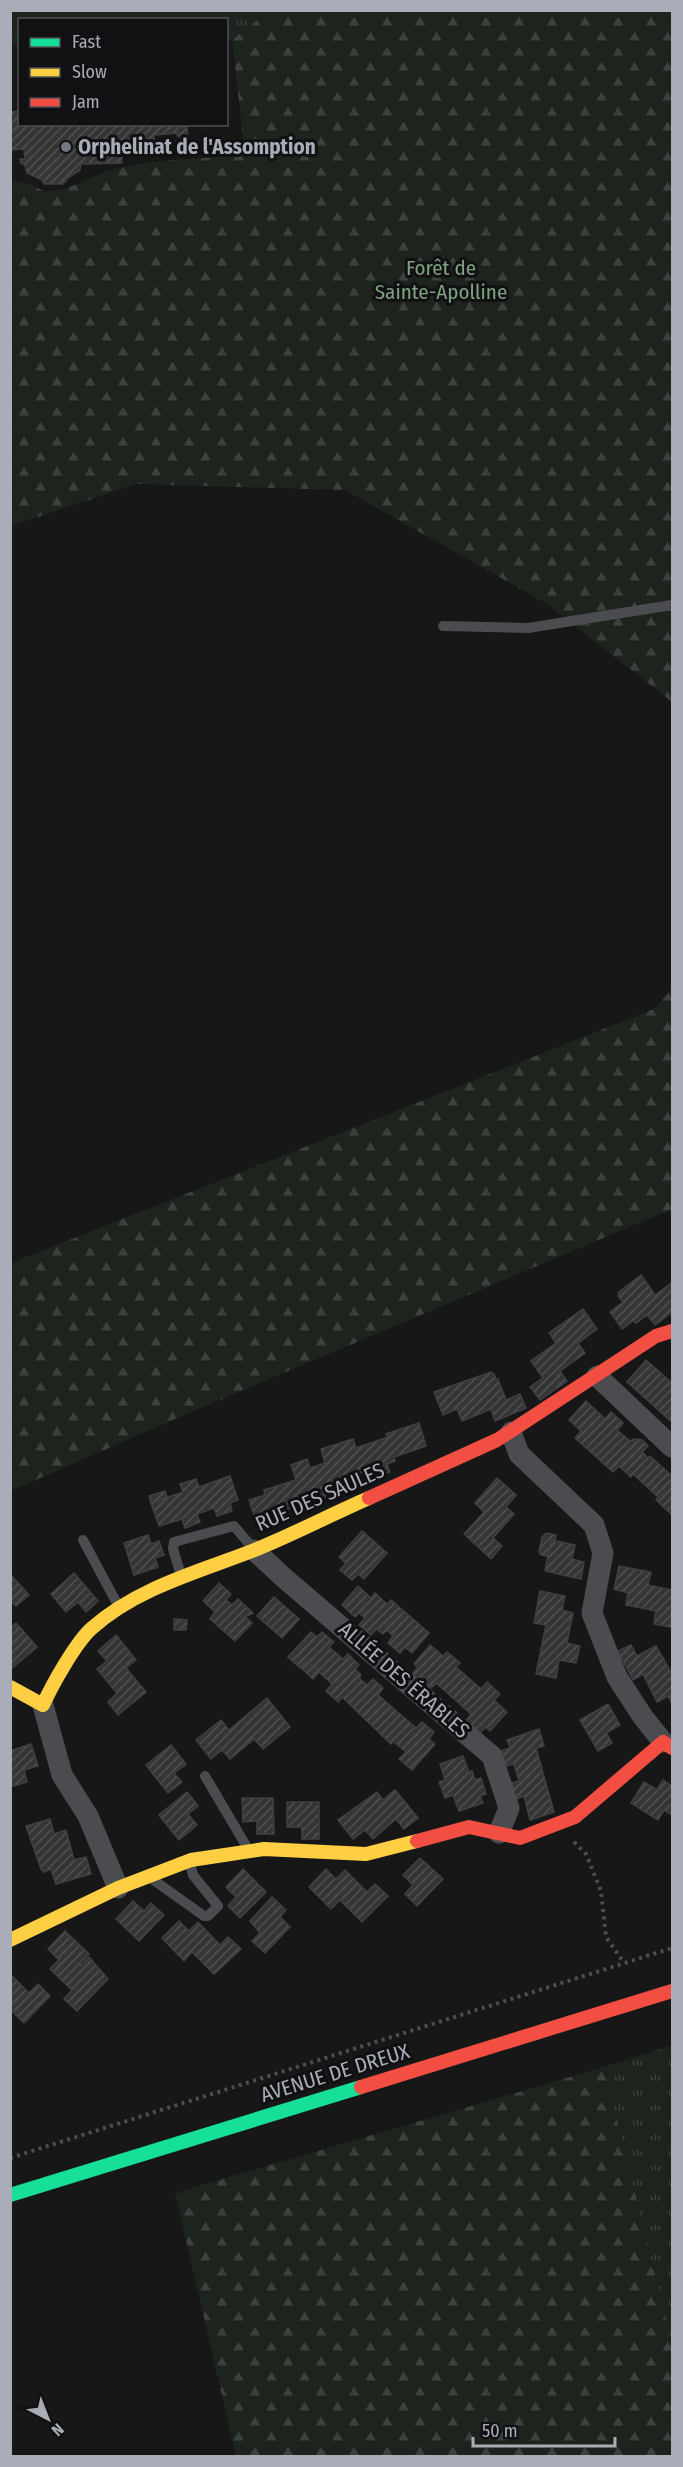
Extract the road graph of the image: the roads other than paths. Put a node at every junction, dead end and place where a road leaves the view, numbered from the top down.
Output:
1 (672, 605) edge
2 (443, 626) dead end
3 (672, 1331) edge
4 (597, 1376) junction
5 (511, 1432) junction
6 (672, 1448) edge
7 (83, 1540) dead end
8 (254, 1550) junction
9 (181, 1577) junction
10 (120, 1609) junction
11 (10, 1687) edge
12 (44, 1705) junction
13 (668, 1745) edge
14 (205, 1776) dead end
15 (499, 1833) junction
16 (249, 1851) junction
17 (190, 1860) junction
18 (148, 1877) junction
19 (118, 1888) junction
20 (10, 1940) edge
21 (672, 1991) edge
22 (10, 2195) edge

1 - 2 lane
3 - 4 street, RUE DES SAULES
4 - 5 street, RUE DES SAULES
4 - 6 street
5 - 8 street, RUE DES SAULES
5 - 13 street
7 - 10 lane
8 - 9 street, RUE DES SAULES
8 - 9 lane
8 - 15 street, ALLÉE DES ÉRABLES
9 - 10 street, RUE DES SAULES
10 - 12 street, RUE DES SAULES
11 - 12 street
12 - 19 street
13 - 15 street
14 - 16 lane
15 - 16 street
16 - 17 street
17 - 18 street
17 - 18 lane
18 - 19 street
19 - 20 street
21 - 22 street, AVENUE DE DREUX

